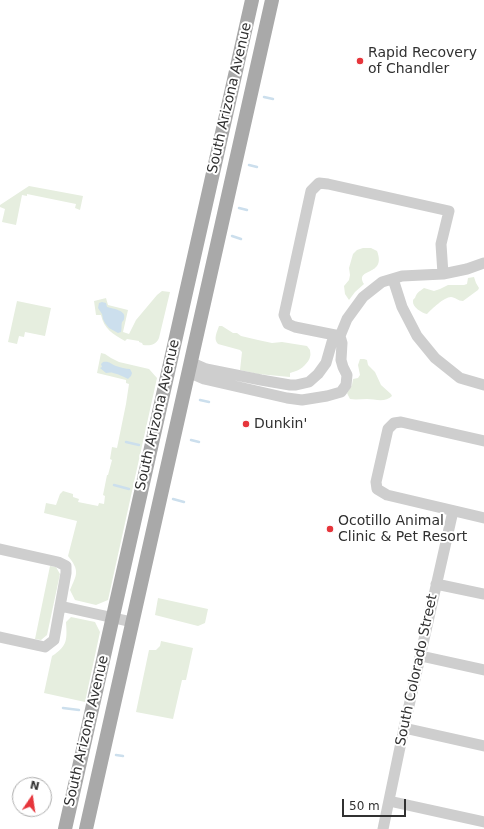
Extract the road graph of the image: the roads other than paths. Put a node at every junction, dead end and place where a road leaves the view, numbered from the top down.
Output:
1 (252, 0) edge
2 (272, 0) edge
3 (226, 112) junction
4 (246, 116) junction
5 (484, 263) edge
6 (443, 274) junction
7 (393, 278) junction
8 (340, 336) junction
9 (326, 363) junction
10 (189, 367) junction
11 (343, 367) junction
12 (484, 385) edge
13 (484, 441) edge
14 (453, 511) junction
15 (484, 518) edge
16 (0, 550) edge
17 (436, 584) junction
18 (484, 594) edge
19 (60, 606) junction
20 (113, 618) junction
21 (132, 622) junction
22 (0, 637) edge
23 (421, 656) junction
24 (484, 670) edge
25 (404, 728) junction
26 (484, 746) edge
27 (389, 801) junction
28 (484, 822) edge
29 (65, 829) edge
30 (86, 829) edge
31 (383, 829) edge

1 - 3 main road, South Arizona Avenue
2 - 4 main road, South Arizona Avenue
3 - 4 main road
3 - 20 main road, South Arizona Avenue
4 - 10 main road, South Arizona Avenue
5 - 6 street
6 - 7 street
6 - 8 street
7 - 8 street
7 - 12 street
8 - 9 street
8 - 11 street
9 - 10 street
9 - 11 street
10 - 11 street
10 - 21 main road, South Arizona Avenue
13 - 14 street
14 - 15 street
14 - 17 street, South Colorado Street
16 - 19 street
17 - 18 street
17 - 23 street, South Colorado Street
19 - 20 street
19 - 22 street
20 - 21 street
20 - 29 main road, South Arizona Avenue
21 - 30 main road, South Arizona Avenue
23 - 24 street
23 - 25 street, South Colorado Street
25 - 26 street
25 - 27 street, South Colorado Street
27 - 28 street
27 - 31 street, South Colorado Street

